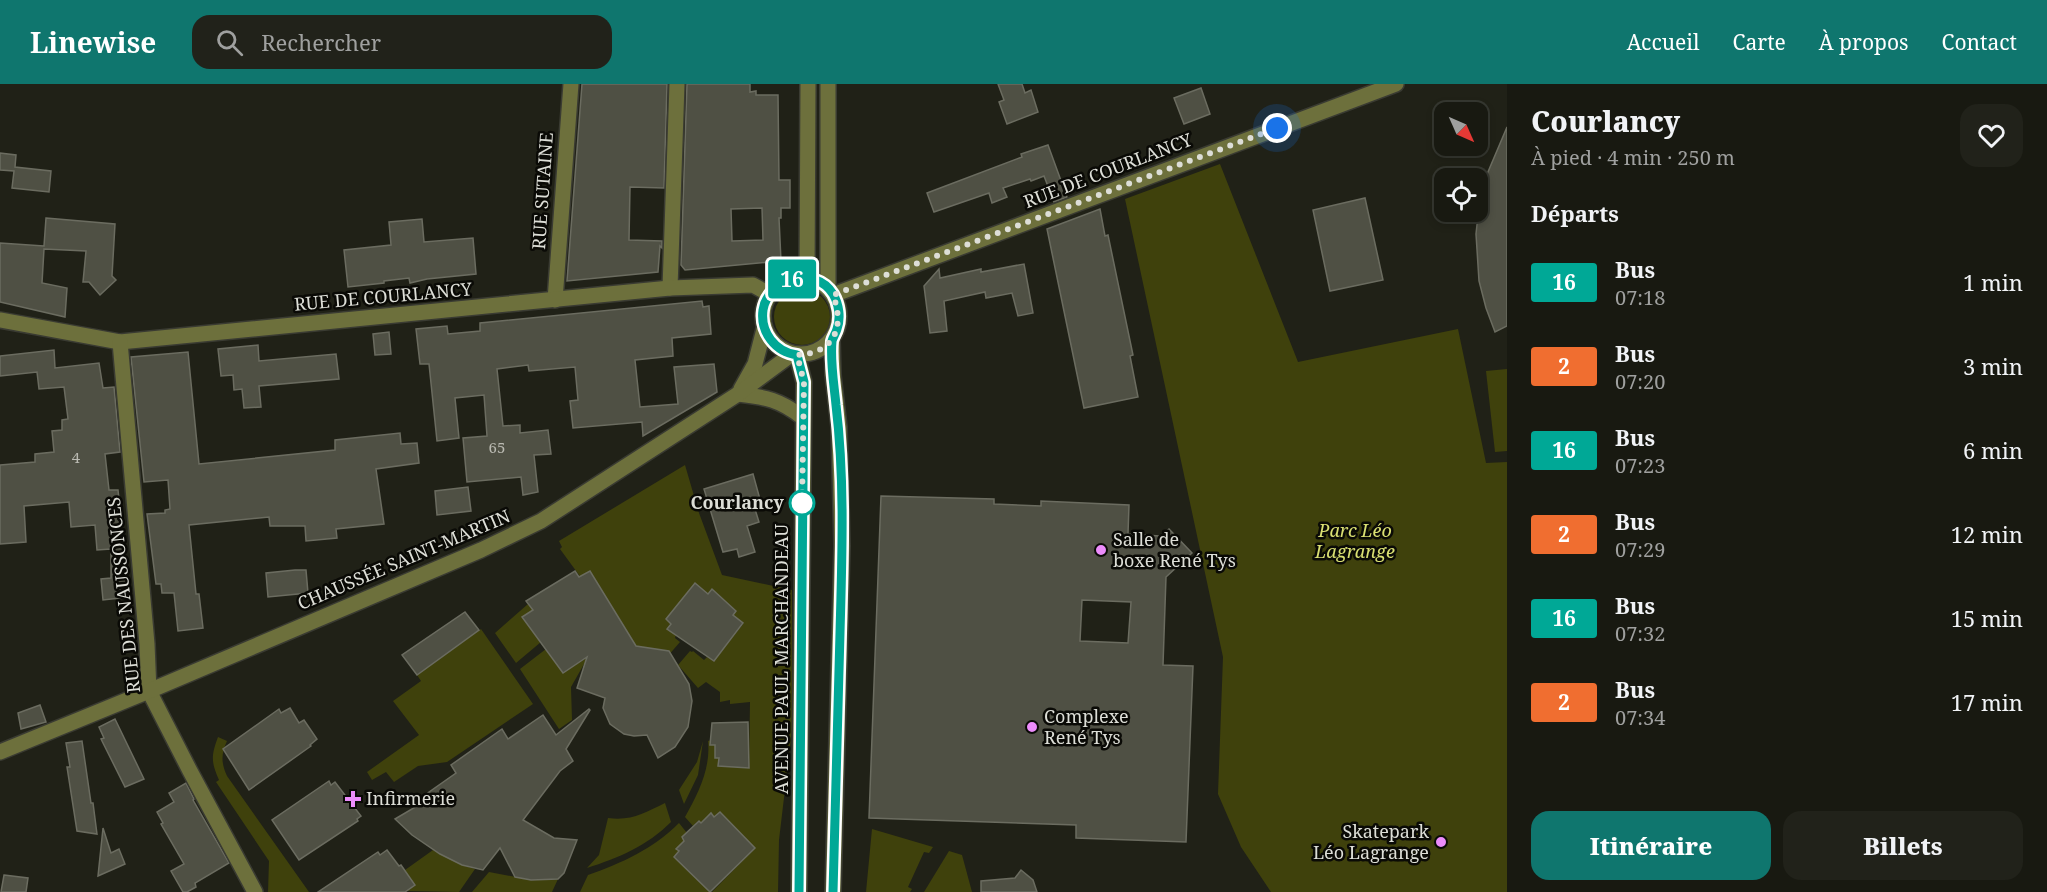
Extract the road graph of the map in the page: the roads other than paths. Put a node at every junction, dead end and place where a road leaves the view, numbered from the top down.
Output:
1 (571, 84) edge
2 (678, 84) edge
3 (808, 84) edge
4 (828, 84) edge
5 (1396, 84) edge
6 (807, 278) junction
7 (669, 288) junction
8 (830, 291) junction
9 (769, 294) junction
10 (555, 300) junction
11 (0, 320) edge
12 (764, 329) junction
13 (832, 339) junction
14 (120, 342) junction
15 (795, 355) junction
16 (738, 394) junction
17 (802, 417) junction
18 (149, 691) junction
19 (0, 752) edge
20 (255, 892) edge
21 (799, 892) edge
22 (832, 892) edge

1 - 10 street, RUE SUTAINE
2 - 7 street
3 - 6 street
4 - 8 street
5 - 8 street, RUE DE COURLANCY
6 - 8 street
6 - 9 street
7 - 9 street, RUE DE COURLANCY
7 - 10 street, RUE DE COURLANCY
8 - 13 street
9 - 12 street
10 - 14 street, RUE DE COURLANCY
11 - 14 street, RUE DE COURLANCY
12 - 15 street
12 - 16 street, CHAUSSÉE SAINT-MARTIN
13 - 15 street
13 - 22 street
14 - 18 street, RUE DES NAUSSONCES
15 - 16 street
15 - 17 street, AVENUE PAUL MARCHANDEAU
16 - 17 street
16 - 18 street, CHAUSSÉE SAINT-MARTIN
17 - 21 street, AVENUE PAUL MARCHANDEAU
18 - 19 street, CHAUSSÉE SAINT-MARTIN
18 - 20 street, RUE DES NAUSSONCES

